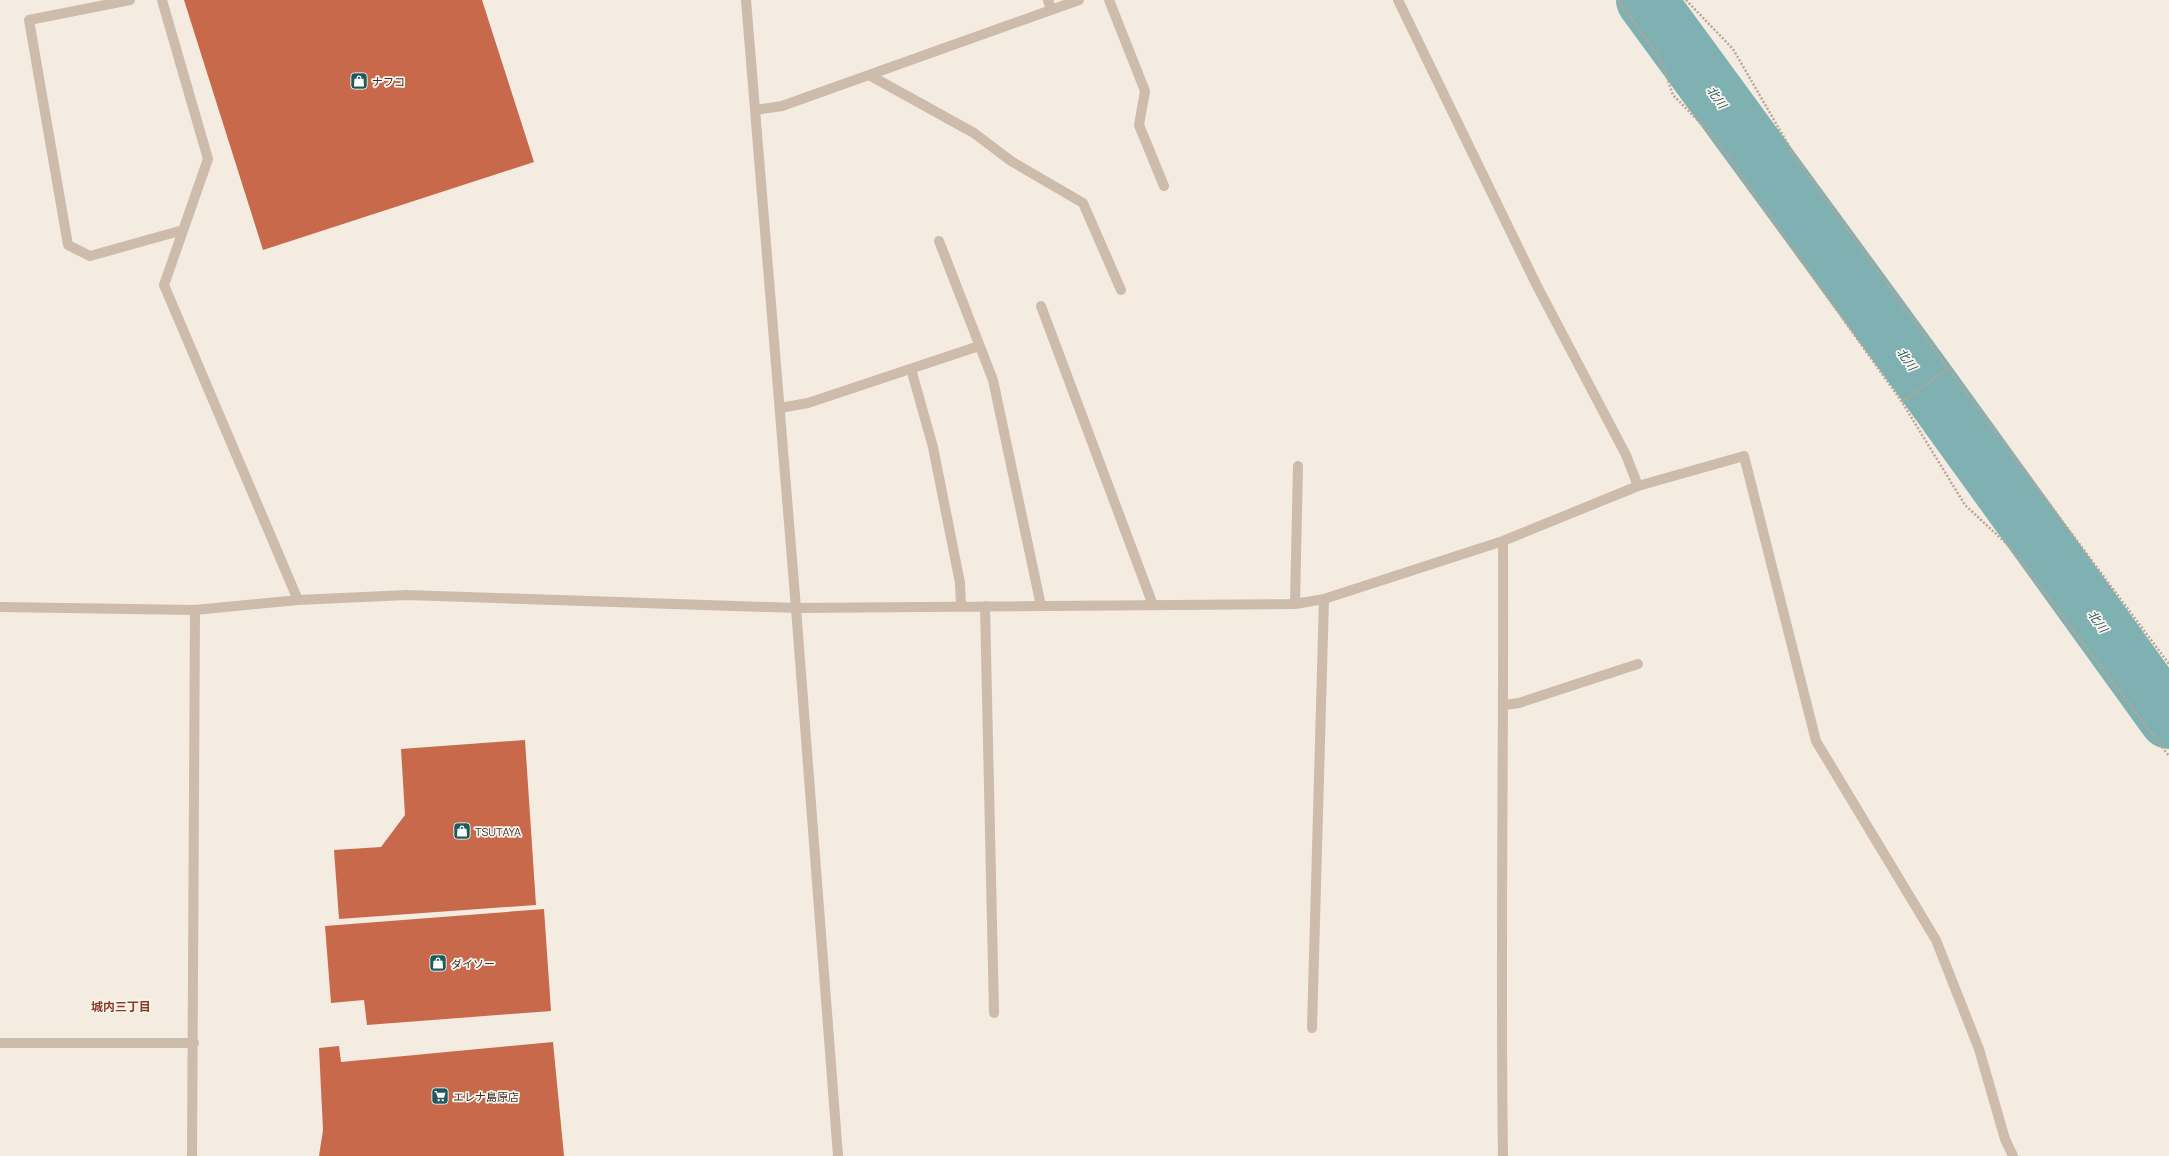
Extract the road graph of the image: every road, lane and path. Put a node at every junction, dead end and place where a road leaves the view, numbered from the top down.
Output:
1 (130, 0) edge
2 (162, 0) edge
3 (746, 0) edge
4 (1079, 0) edge
5 (1109, 0) edge
6 (1398, 0) edge
7 (1618, 0) edge
8 (1686, 0) edge
9 (1049, 5) edge
10 (870, 75) junction
11 (755, 110) junction
12 (1164, 186) dead end
13 (183, 230) junction
14 (939, 241) dead end
15 (1121, 290) dead end
16 (1041, 306) dead end
17 (979, 346) junction
18 (1948, 368) junction
19 (911, 369) junction
20 (1902, 402) junction
21 (780, 408) junction
22 (1298, 466) dead end
23 (1638, 486) junction
24 (1503, 541) junction
25 (1324, 599) junction
26 (298, 600) junction
27 (1295, 604) junction
28 (1154, 605) junction
29 (961, 606) junction
30 (985, 606) junction
31 (1041, 606) junction
32 (0, 607) edge
33 (796, 608) junction
34 (195, 610) junction
35 (1638, 664) dead end
36 (2169, 664) edge
37 (1504, 705) junction
38 (2169, 756) edge
39 (994, 1013) dead end
40 (1312, 1028) dead end
41 (0, 1043) edge
42 (194, 1043) junction
43 (192, 1156) edge
44 (838, 1156) edge
45 (1503, 1156) edge
46 (2014, 1156) edge

1 - 13 street
2 - 13 street
3 - 11 street
4 - 9 street
5 - 12 street
6 - 23 street
7 - 20 path
8 - 18 path
9 - 10 street
10 - 11 street
10 - 15 street
11 - 21 street
13 - 26 street
14 - 17 street
16 - 28 street
17 - 19 street
17 - 31 street
18 - 20 path
18 - 36 path
19 - 21 street
19 - 29 street
20 - 38 path
21 - 33 street
22 - 27 street
23 - 24 street
23 - 46 street
24 - 25 street
24 - 37 street
25 - 27 street
25 - 40 street
26 - 33 street
26 - 34 street
27 - 28 street
28 - 31 street
29 - 30 street
29 - 33 street
30 - 31 street
30 - 39 street
32 - 34 street
33 - 44 street
34 - 42 street
35 - 37 street
37 - 45 street
41 - 42 street
42 - 43 street

